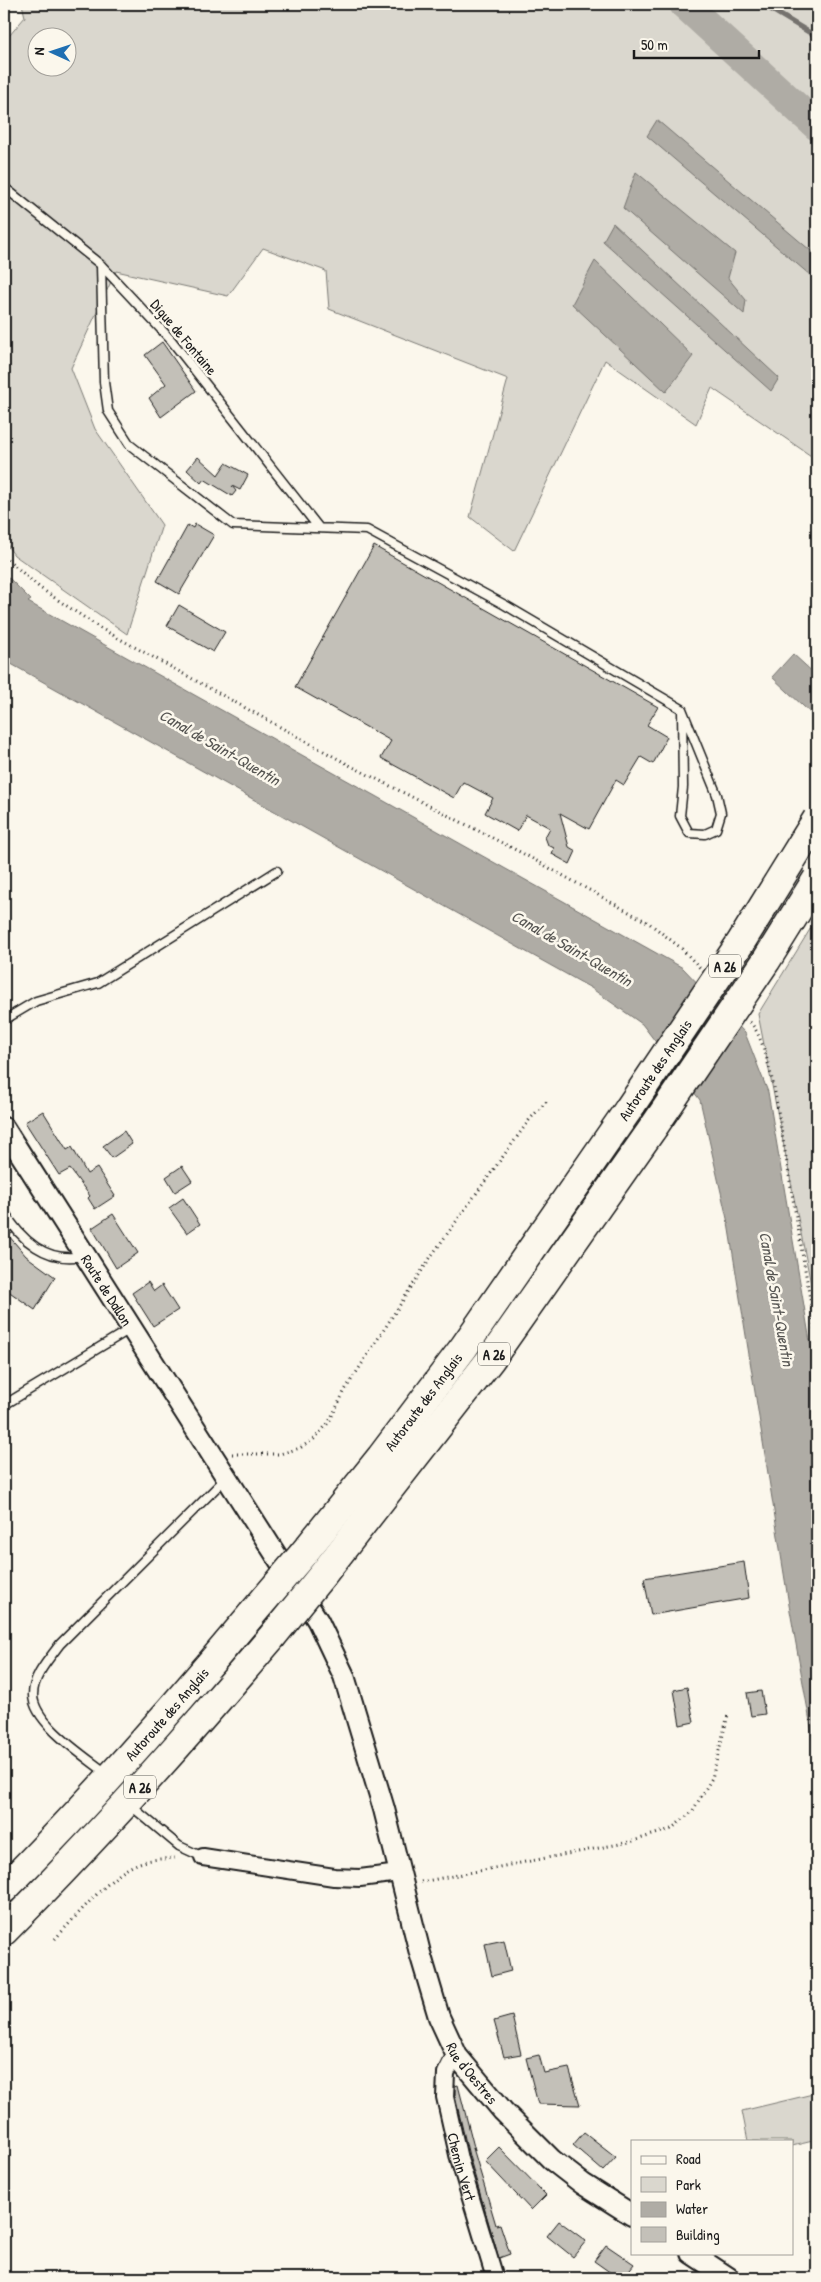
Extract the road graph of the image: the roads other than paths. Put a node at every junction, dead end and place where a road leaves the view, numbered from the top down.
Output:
1 (4, 187) edge
2 (101, 265) junction
3 (319, 528) junction
4 (682, 709) junction
5 (817, 819) edge
6 (277, 871) dead end
7 (817, 879) edge
8 (4, 1020) edge
9 (6, 1136) edge
10 (4, 1211) edge
11 (84, 1255) junction
12 (130, 1329) junction
13 (4, 1405) edge
14 (226, 1478) junction
15 (110, 1776) junction
16 (127, 1802) junction
17 (203, 1857) joint
18 (401, 1880) junction
19 (4, 1889) edge
20 (4, 1931) edge
21 (457, 2056) junction
22 (631, 2214) edge
23 (693, 2254) edge
24 (495, 2278) edge
25 (729, 2278) edge

1 - 2 lane, Digue de Fontaine
2 - 3 lane, Digue de Fontaine
2 - 3 lane
3 - 4 lane
4 - 4 lane
5 - 15 highway, Autoroute des Anglais / A 26, bridge
6 - 8 lane
7 - 16 highway, Autoroute des Anglais / A 26, bridge
9 - 11 street, Route de Dallon
10 - 11 lane
11 - 12 street, Route de Dallon
12 - 13 lane
12 - 14 street, Route de Dallon
14 - 15 lane
14 - 18 street, Rue d'Oestres
15 - 19 highway, Autoroute des Anglais / A 26
16 - 17 lane
16 - 20 highway, Autoroute des Anglais / A 26
17 - 18 street
18 - 21 street, Rue d'Oestres
21 - 22 street, Rue d'Oestres
21 - 24 street, Chemin Vert
23 - 25 street

